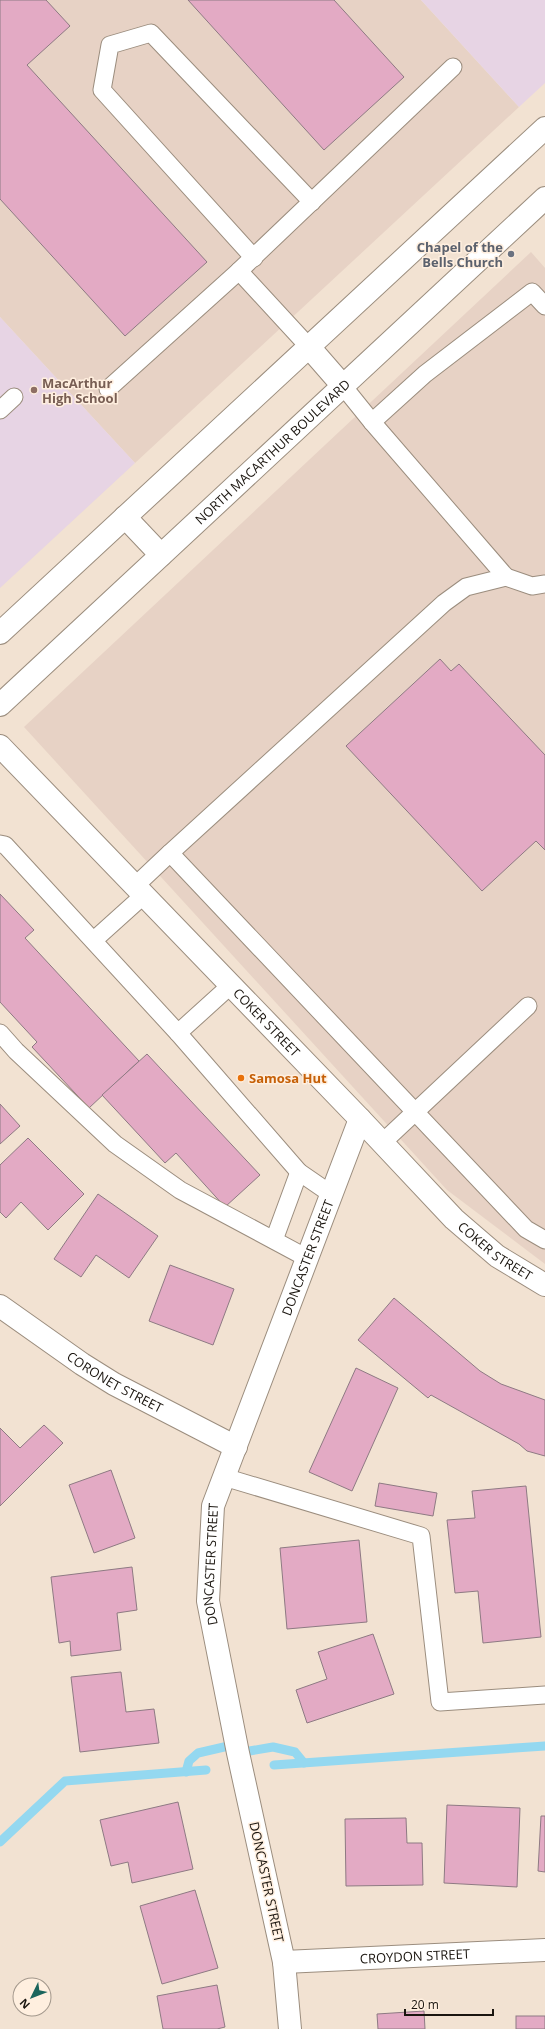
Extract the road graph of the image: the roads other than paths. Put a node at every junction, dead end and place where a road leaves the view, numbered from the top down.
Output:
1 (453, 67) dead end
2 (545, 128) edge
3 (545, 198) edge
4 (312, 202) junction
5 (254, 258) junction
6 (239, 271) junction
7 (545, 306) edge
8 (309, 347) junction
9 (343, 386) junction
10 (108, 389) dead end
11 (14, 397) dead end
12 (0, 410) edge
13 (372, 422) junction
14 (125, 517) junction
15 (161, 555) junction
16 (506, 577) junction
17 (545, 584) edge
18 (0, 633) edge
19 (0, 705) edge
20 (0, 746) edge
21 (0, 844) edge
22 (170, 853) junction
23 (140, 891) junction
24 (94, 940) junction
25 (231, 985) junction
26 (528, 1006) dead end
27 (0, 1033) edge
28 (178, 1034) junction
29 (415, 1112) junction
30 (360, 1119) junction
31 (382, 1143) junction
32 (299, 1172) junction
33 (331, 1194) junction
34 (274, 1240) junction
35 (545, 1240) edge
36 (307, 1258) junction
37 (545, 1285) edge
38 (0, 1306) edge
39 (236, 1447) junction
40 (224, 1477) junction
41 (545, 1695) edge
42 (545, 1950) edge
43 (284, 1962) junction
44 (290, 2029) edge

1 - 4 lane
2 - 8 street
3 - 9 street, NORTH MACARTHUR BOULEVARD
4 - 5 lane
4 - 5 lane
5 - 6 lane
6 - 8 lane
6 - 10 lane
7 - 13 lane
8 - 9 street
8 - 14 street
9 - 13 lane
9 - 15 street, NORTH MACARTHUR BOULEVARD
11 - 12 lane
13 - 16 lane
14 - 15 street
14 - 18 street
15 - 19 street, NORTH MACARTHUR BOULEVARD
16 - 17 lane
16 - 22 lane
20 - 23 street, COKER STREET
21 - 24 lane
22 - 23 lane
22 - 29 lane
23 - 24 lane
23 - 25 street, COKER STREET
24 - 28 lane
25 - 28 lane
25 - 30 street, COKER STREET
26 - 29 lane
27 - 34 lane
28 - 32 lane
29 - 31 lane
29 - 35 lane
30 - 31 street, COKER STREET
30 - 33 street, DONCASTER STREET
31 - 37 street, COKER STREET
32 - 33 lane
32 - 34 lane
33 - 36 street, DONCASTER STREET
34 - 36 lane
36 - 39 street, DONCASTER STREET
38 - 39 street, CORONET STREET
39 - 40 street, DONCASTER STREET
40 - 41 lane
40 - 43 street, DONCASTER STREET
42 - 43 street, CROYDON STREET
43 - 44 street, DONCASTER STREET

